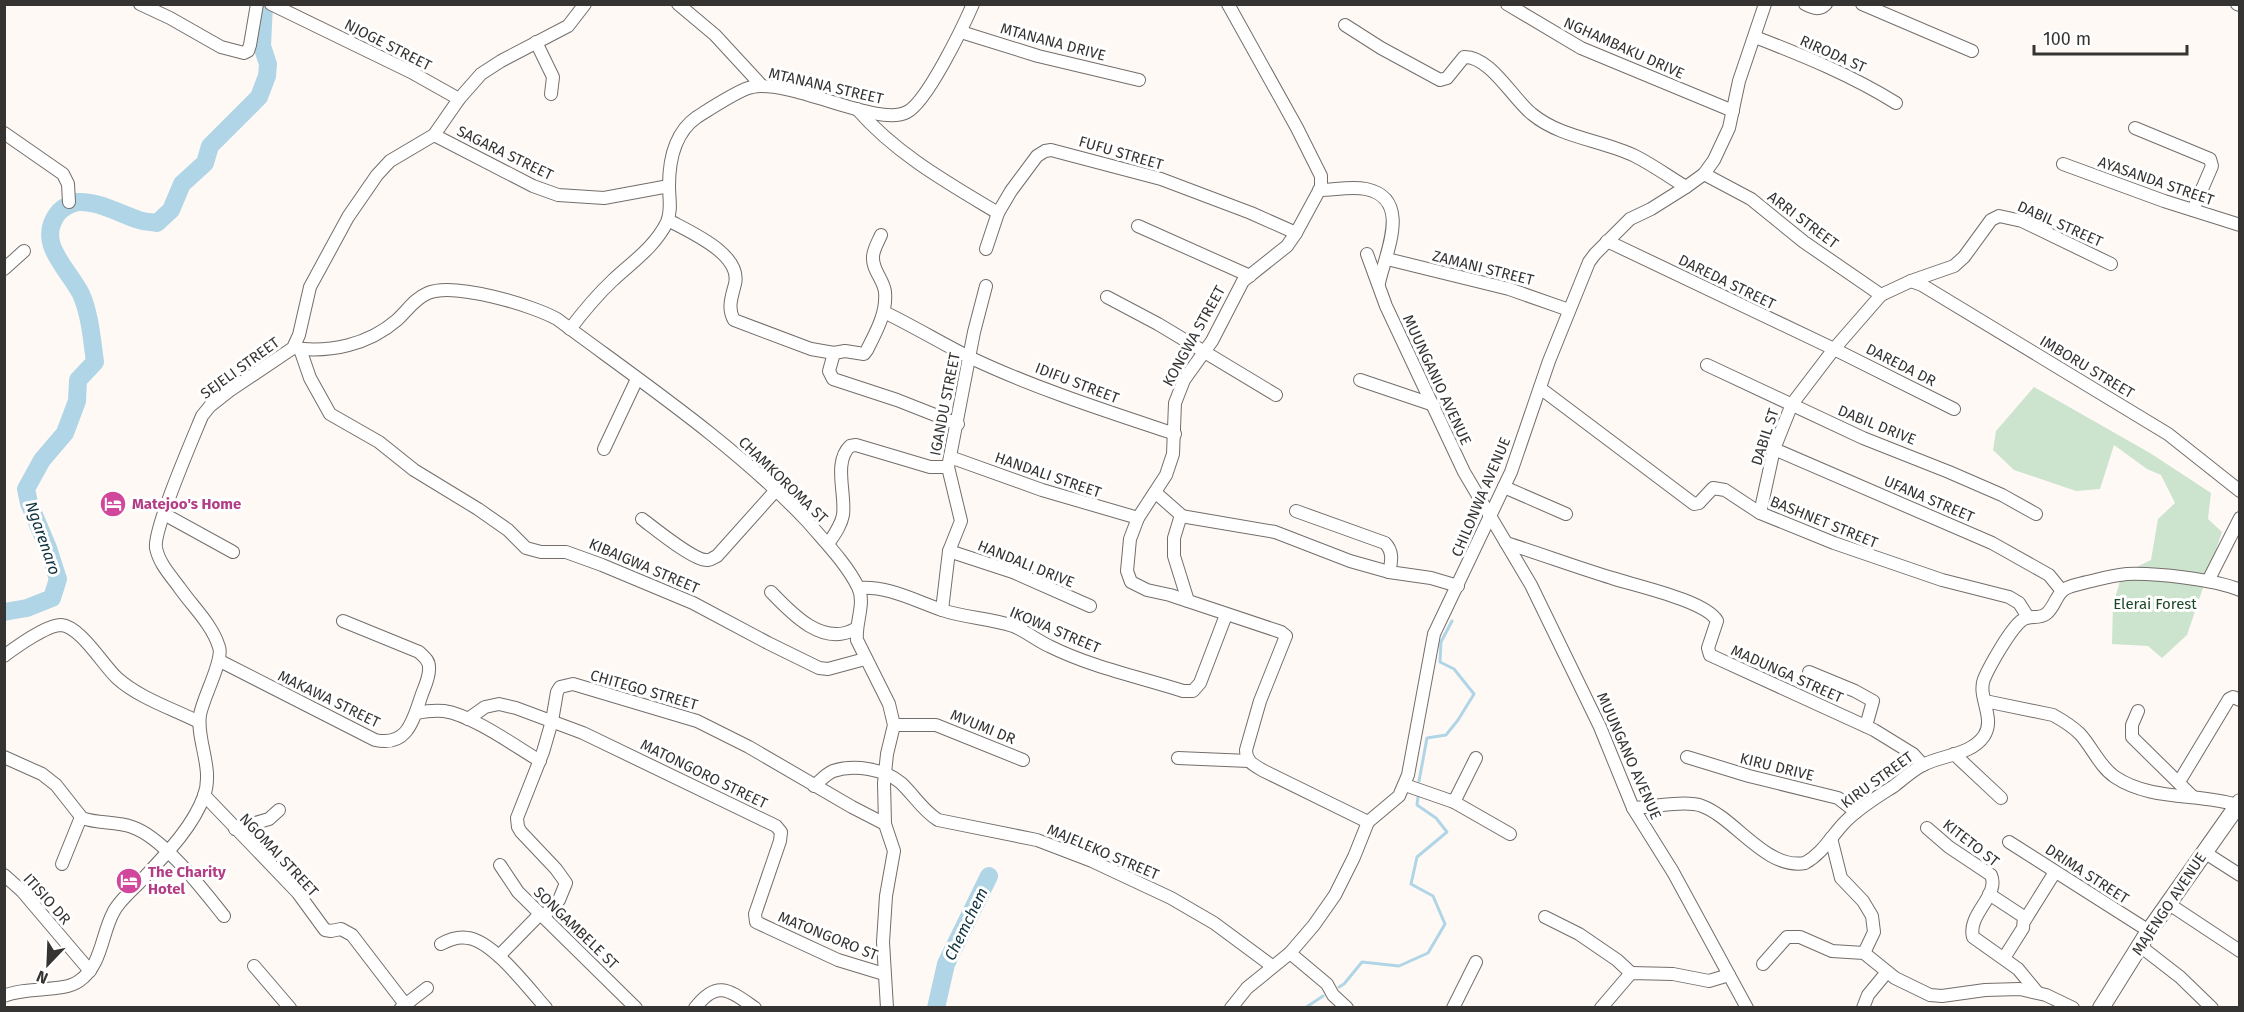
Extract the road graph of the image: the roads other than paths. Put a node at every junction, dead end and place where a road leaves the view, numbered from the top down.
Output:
1 (140, 4) edge
2 (257, 4) edge
3 (271, 4) edge
4 (585, 4) edge
5 (678, 4) edge
6 (973, 4) edge
7 (1228, 4) edge
8 (1508, 4) edge
9 (1766, 4) edge
10 (1805, 4) edge
11 (1826, 4) edge
12 (1862, 4) edge
13 (1345, 25) dead end
14 (960, 32) junction
15 (1755, 37) junction
16 (536, 42) junction
17 (1972, 51) dead end
18 (1139, 80) dead end
19 (762, 86) junction
20 (551, 94) dead end
21 (459, 99) junction
22 (1896, 104) dead end
23 (856, 109) junction
24 (1733, 111) junction
25 (2135, 128) dead end
26 (4, 133) edge
27 (434, 135) junction
28 (2063, 164) dead end
29 (1704, 174) junction
30 (669, 186) junction
31 (1686, 187) junction
32 (1319, 190) junction
33 (69, 202) dead end
34 (2193, 210) junction
35 (998, 213) junction
36 (668, 220) junction
37 (2240, 225) edge
38 (1138, 226) dead end
39 (1296, 233) junction
40 (881, 236) dead end
41 (1607, 241) junction
42 (986, 249) dead end
43 (24, 251) dead end
44 (1367, 254) dead end
45 (1387, 259) junction
46 (2111, 264) dead end
47 (4, 269) edge
48 (1250, 276) junction
49 (1911, 281) junction
50 (1379, 284) junction
51 (986, 286) dead end
52 (1881, 295) junction
53 (1107, 297) dead end
54 (1569, 310) junction
55 (884, 312) junction
56 (570, 329) junction
57 (297, 348) junction
58 (1834, 349) junction
59 (1204, 353) junction
60 (834, 354) junction
61 (969, 357) junction
62 (1707, 364) dead end
63 (637, 380) junction
64 (1360, 380) dead end
65 (1540, 388) junction
66 (1276, 395) dead end
67 (1792, 404) junction
68 (1434, 405) junction
69 (1954, 409) dead end
70 (958, 424) junction
71 (1175, 434) junction
72 (604, 449) dead end
73 (1774, 449) junction
74 (949, 462) junction
75 (1504, 486) junction
76 (776, 490) junction
77 (2240, 491) edge
78 (1156, 493) junction
79 (1296, 511) dead end
80 (1760, 513) junction
81 (164, 514) junction
82 (1490, 514) junction
83 (1566, 514) dead end
84 (2036, 514) dead end
85 (1181, 516) junction
86 (2240, 518) edge
87 (642, 519) dead end
88 (1138, 519) junction
89 (1506, 543) junction
90 (828, 544) junction
91 (949, 551) junction
92 (233, 552) dead end
93 (1389, 572) junction
94 (2208, 580) junction
95 (1458, 586) junction
96 (859, 588) junction
97 (2240, 590) edge
98 (2062, 591) junction
99 (771, 592) dead end
100 (1188, 601) junction
101 (1090, 606) dead end
102 (942, 610) junction
103 (1226, 615) junction
104 (2028, 617) junction
105 (343, 621) dead end
106 (855, 629) junction
107 (4, 656) edge
108 (865, 659) junction
109 (220, 661) junction
110 (1809, 672) dead end
111 (2240, 700) edge
112 (1985, 701) junction
113 (2139, 711) dead end
114 (416, 713) junction
115 (468, 719) junction
116 (552, 721) junction
117 (199, 722) junction
118 (894, 724) junction
119 (1866, 726) junction
120 (1954, 754) junction
121 (4, 757) edge
122 (1688, 757) dead end
123 (1179, 758) dead end
124 (1476, 758) dead end
125 (1023, 760) dead end
126 (540, 761) junction
127 (1249, 761) junction
128 (1923, 765) junction
129 (885, 772) junction
130 (2179, 782) junction
131 (1405, 785) junction
132 (814, 786) junction
133 (204, 795) junction
134 (2192, 796) junction
135 (2001, 798) dead end
136 (1454, 801) junction
137 (2238, 803) edge
138 (1632, 808) junction
139 (279, 810) dead end
140 (1856, 812) junction
141 (81, 817) junction
142 (1368, 822) junction
143 (885, 824) junction
144 (1927, 828) dead end
145 (235, 829) junction
146 (1510, 834) dead end
147 (1831, 838) junction
148 (2009, 842) dead end
149 (168, 852) junction
150 (2204, 852) junction
151 (62, 864) dead end
152 (500, 865) dead end
153 (2055, 872) junction
154 (4, 875) edge
155 (2240, 875) edge
156 (762, 894) joint
157 (1989, 894) junction
158 (2169, 904) junction
159 (541, 915) junction
160 (224, 916) dead end
161 (1545, 918) dead end
162 (2025, 920) junction
163 (2149, 931) junction
164 (441, 944) dead end
165 (2140, 946) junction
166 (2240, 951) edge
167 (1290, 952) junction
168 (1864, 953) junction
169 (499, 956) junction
170 (2004, 958) junction
171 (1476, 962) dead end
172 (1763, 964) dead end
173 (254, 966) dead end
174 (1272, 966) junction
175 (90, 971) junction
176 (1887, 972) junction
177 (1631, 973) junction
178 (884, 974) junction
179 (1729, 975) junction
180 (427, 988) dead end
181 (2037, 992) junction
182 (4, 996) edge
183 (405, 1006) edge
184 (290, 1008) edge
185 (546, 1008) edge
186 (636, 1008) edge
187 (695, 1008) edge
188 (755, 1008) edge
189 (887, 1008) edge
190 (1231, 1008) edge
191 (1347, 1008) edge
192 (1453, 1008) edge
193 (1601, 1008) edge
194 (1747, 1008) edge
195 (1863, 1008) edge
196 (2073, 1008) edge
197 (2101, 1008) edge
198 (2212, 1008) edge

1 - 2 street
3 - 21 street, NJOGE STREET
4 - 16 street, SEJELI STREET
5 - 19 street
6 - 14 street, MTANANA STREET
7 - 32 street
8 - 24 street, NGHAMBAKU DRIVE
9 - 15 street, CHILONWA AVENUE
10 - 11 street
12 - 17 street
13 - 31 street
14 - 18 street, MTANANA DRIVE
14 - 23 street, MTANANA STREET
15 - 22 street, RIRODA ST
15 - 24 street, CHILONWA AVENUE
16 - 20 street
16 - 21 street, SEJELI STREET
19 - 23 street, MTANANA STREET
19 - 30 street, MTANANA STREET
21 - 27 street, SEJELI STREET
23 - 35 street
24 - 29 street, CHILONWA AVENUE
25 - 34 street
26 - 33 street
27 - 30 street, SAGARA STREET
27 - 57 street, SEJELI STREET
28 - 34 street, AYASANDA STREET
29 - 31 street, CHILONWA AVENUE
29 - 52 street, ARRI STREET
30 - 36 street, MTANANA STREET
31 - 41 street, CHILONWA AVENUE
32 - 39 street, KONGWA STREET
32 - 45 street
34 - 37 street, AYASANDA STREET
35 - 39 street, FUFU STREET
35 - 42 street, FUFU STREET
36 - 56 street
36 - 60 street
38 - 48 street
39 - 48 street, KONGWA STREET
40 - 55 street
41 - 54 street, CHILONWA AVENUE
41 - 58 street, DAREDA STREET
43 - 47 street
44 - 50 street, MUUNGANIO AVENUE
45 - 50 street
45 - 54 street, ZAMANI STREET
46 - 49 street, DABIL STREET
48 - 59 street, KONGWA STREET
49 - 52 street, DABIL STREET
49 - 77 street, IMBORU STREET
50 - 68 street, MUUNGANIO AVENUE
51 - 61 street, IGANDU STREET
52 - 58 street, DABIL STREET
53 - 59 street
54 - 65 street, CHILONWA AVENUE
55 - 60 street
55 - 61 street, IDIFU STREET
56 - 57 street, CHAMKOROMA ST
56 - 63 street, CHAMKOROMA ST
57 - 81 street, SEJELI STREET
57 - 108 street, KIBAIGWA STREET
58 - 67 street, DABIL ST
58 - 69 street, DAREDA DR
59 - 66 street
59 - 71 street, KONGWA STREET
60 - 70 street
61 - 70 street, IGANDU STREET
61 - 71 street, IDIFU STREET
62 - 67 street, DABIL DRIVE
63 - 72 street
63 - 76 street, CHAMKOROMA ST
64 - 68 street
65 - 75 street, CHILONWA AVENUE
65 - 80 street, BASHNET STREET
67 - 73 street, DABIL ST
67 - 84 street, DABIL DRIVE
68 - 82 street, MUUNGANIO AVENUE
70 - 74 street, IGANDU STREET
71 - 78 street, KONGWA STREET
73 - 80 street, DABIL ST
73 - 98 street, UFANA STREET
74 - 88 street, HANDALI STREET
74 - 90 street, IGANDU STREET
74 - 91 street
75 - 82 street, CHILONWA AVENUE
75 - 83 street
76 - 87 street
76 - 90 street, CHAMKOROMA ST
78 - 85 street
78 - 88 street, KONGWA STREET
79 - 93 street
80 - 104 street, BASHNET STREET
81 - 92 street
81 - 109 street, SEJELI STREET
82 - 89 street, MUUNGANO AVENUE
82 - 95 street, CHILONWA AVENUE
85 - 93 street
85 - 100 street
86 - 94 street
88 - 100 street, KONGWA STREET
89 - 119 street, MADUNGA STREET
89 - 138 street, MUUNGANO AVENUE
90 - 96 street, CHAMKOROMA ST
91 - 101 street, HANDALI DRIVE
91 - 102 street
93 - 95 street
94 - 97 street
94 - 98 street
95 - 131 street, CHILONWA AVENUE
96 - 102 street, IKOWA STREET
96 - 106 street
98 - 104 street, KIRU STREET
99 - 106 street
100 - 103 street, KONGWA STREET
102 - 103 street, IKOWA STREET
103 - 127 street, KONGWA STREET
104 - 112 street, KIRU STREET
105 - 114 street, MAKAWA STREET
106 - 108 street
107 - 117 street
108 - 118 street
109 - 114 street, MAKAWA STREET
109 - 117 street
110 - 119 street
111 - 130 street
112 - 120 street, KIRU STREET
112 - 134 street
113 - 130 street
114 - 115 street
115 - 116 street
115 - 126 street
116 - 126 street, CHITEGO STREET
116 - 132 street, CHITEGO STREET
116 - 156 street, MATONGORO STREET
117 - 133 street
118 - 125 street, MVUMI DR
118 - 129 street
119 - 128 street, MADUNGA STREET
120 - 128 street, KIRU STREET
120 - 135 street
121 - 141 street
122 - 140 street, KIRU DRIVE
123 - 127 street
124 - 136 street
126 - 159 street, CHITEGO STREET
127 - 142 street
128 - 140 street, KIRU STREET
129 - 132 street
129 - 143 street
129 - 174 street, MAJELEKO STREET
130 - 134 street
131 - 136 street
131 - 142 street, CHILONWA AVENUE
132 - 143 street, CHITEGO STREET
133 - 145 street, NGOMAI STREET
133 - 149 street
134 - 137 street
136 - 146 street
137 - 150 street, MAJENGO AVENUE
138 - 147 street, KIRU STREET
138 - 179 street, MUUNGANO AVENUE
139 - 145 street
140 - 147 street, KIRU STREET
141 - 149 street
141 - 151 street
142 - 167 street
143 - 178 street
144 - 157 street, KITETO ST
145 - 183 street, NGOMAI STREET
147 - 168 street
148 - 153 street, DRIMA STREET
149 - 160 street
149 - 175 street
150 - 155 street
150 - 158 street, MAJENGO AVENUE
152 - 159 street, SONGAMBELE ST
153 - 162 street
153 - 163 street, DRIMA STREET
154 - 175 street, ITISIO DR
156 - 178 street, MATONGORO ST
157 - 162 street
157 - 170 street
158 - 163 street, MAJENGO AVENUE
158 - 166 street
159 - 169 street
159 - 186 street, SONGAMBELE ST
161 - 177 street
162 - 170 street
163 - 165 street, MAJENGO AVENUE
164 - 169 street
165 - 197 street, MAJENGO AVENUE
165 - 198 street
167 - 174 street
167 - 191 street
168 - 172 street
168 - 176 street
169 - 185 street
170 - 181 street
171 - 192 street
173 - 184 street
174 - 190 street
175 - 182 street
176 - 181 street
176 - 195 street
177 - 179 street
177 - 193 street
178 - 189 street
179 - 194 street, MUUNGANO AVENUE
180 - 183 street
181 - 196 street
187 - 188 street

